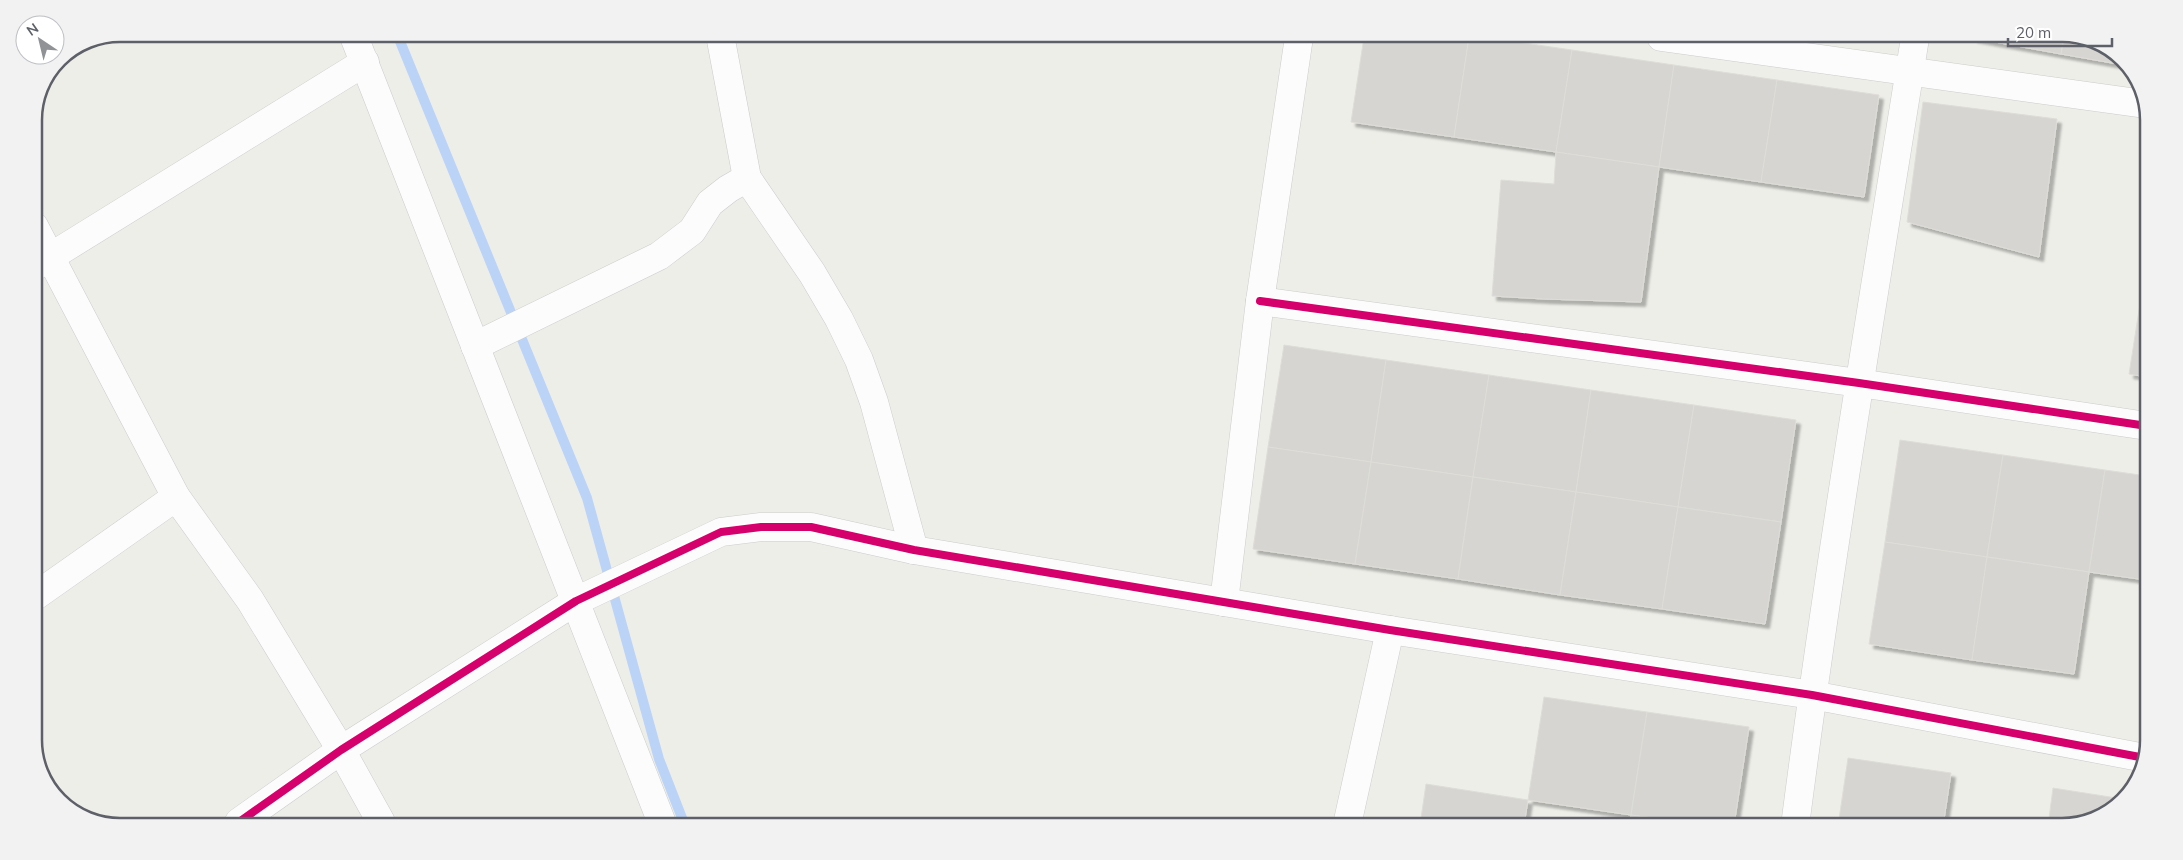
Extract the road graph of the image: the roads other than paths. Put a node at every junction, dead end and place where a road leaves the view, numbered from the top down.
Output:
1 (356, 42) edge
2 (721, 42) edge
3 (1298, 42) edge
4 (1695, 42) edge
5 (1914, 42) edge
6 (364, 62) junction
7 (1909, 73) junction
8 (2138, 103) edge
9 (747, 178) junction
10 (42, 261) edge
11 (1260, 301) junction
12 (476, 346) junction
13 (1859, 383) junction
14 (2140, 425) edge
15 (176, 497) junction
16 (914, 550) junction
17 (43, 591) edge
18 (576, 601) junction
19 (1224, 602) junction
20 (1390, 630) junction
21 (1812, 696) junction
22 (342, 750) junction
23 (2138, 757) edge
24 (245, 818) edge
25 (378, 818) edge
26 (660, 818) edge
27 (1348, 818) edge
28 (1796, 818) edge

1 - 6 street
2 - 9 street
3 - 11 street
4 - 7 street
5 - 7 street
6 - 10 street
6 - 12 street
7 - 8 street
7 - 13 street
9 - 12 street
9 - 16 street
10 - 15 street
11 - 13 street
11 - 19 street
12 - 18 street
13 - 14 street
13 - 21 street
15 - 17 street
15 - 22 street
16 - 18 street
16 - 19 street
18 - 22 street
18 - 26 street
19 - 20 street
20 - 21 street
20 - 27 street
21 - 23 street
21 - 28 street
22 - 24 street
22 - 25 street

